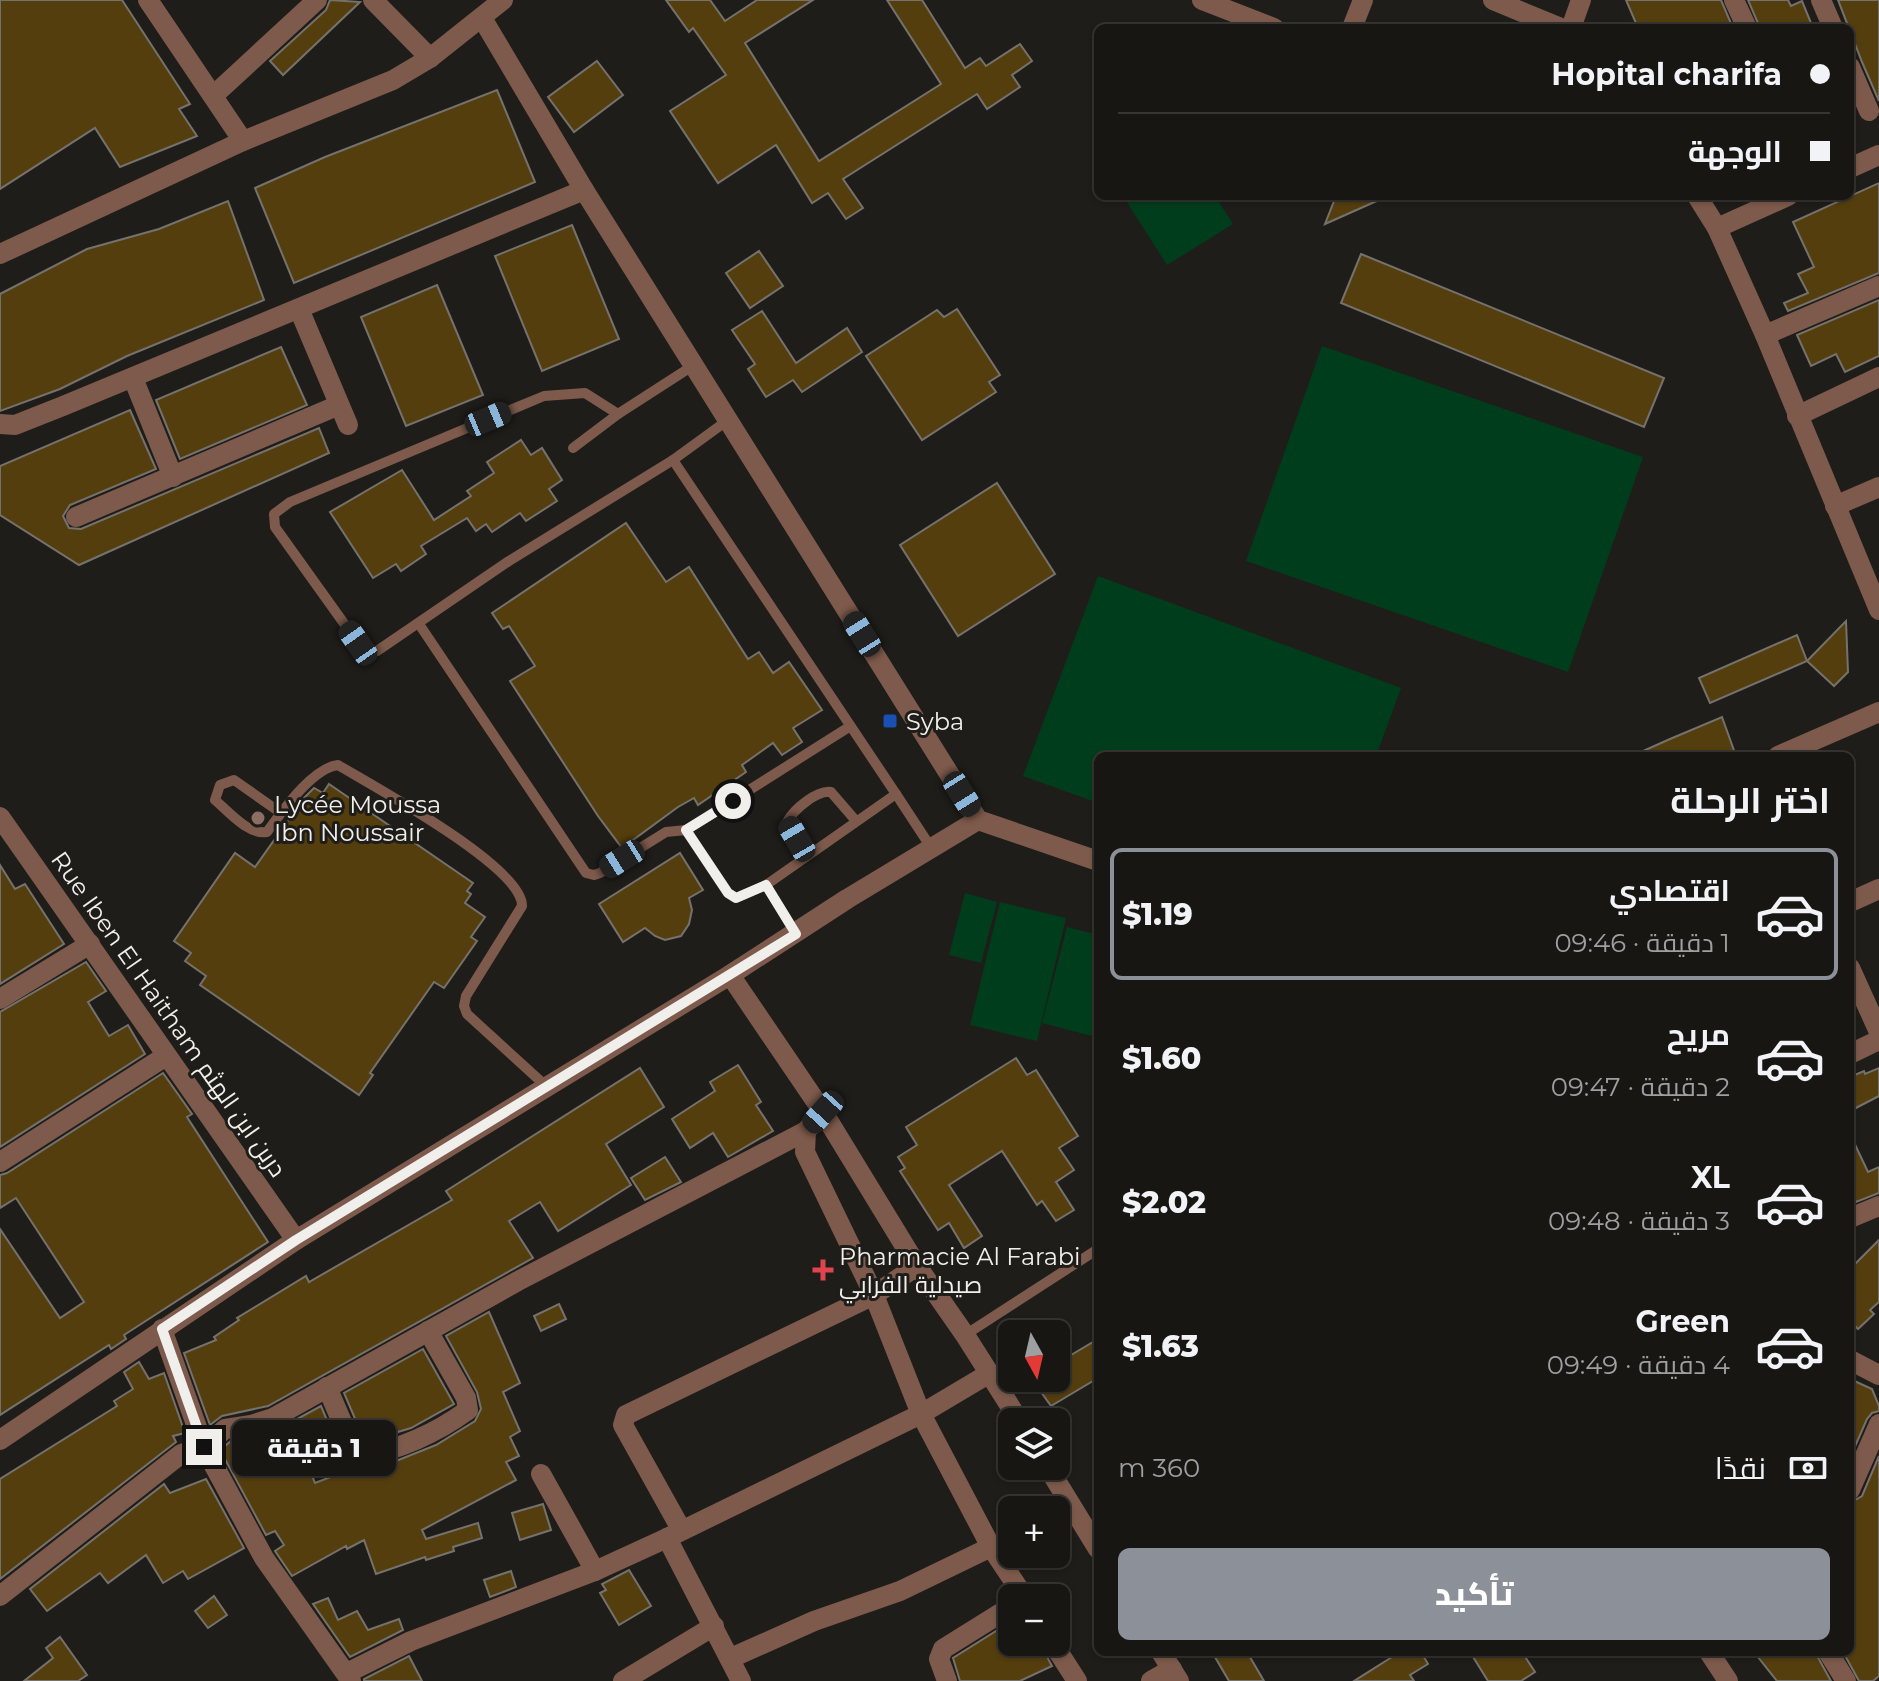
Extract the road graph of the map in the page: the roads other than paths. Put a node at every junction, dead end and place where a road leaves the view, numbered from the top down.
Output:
1 (148, 0) edge
2 (317, 0) edge
3 (373, 0) edge
4 (503, 0) edge
5 (1202, 0) edge
6 (1363, 0) edge
7 (1493, 0) edge
8 (1581, 0) edge
9 (1734, 0) edge
10 (1821, 0) edge
11 (482, 18) junction
12 (1264, 24) edge
13 (1354, 24) edge
14 (1551, 24) edge
15 (1572, 24) edge
16 (1745, 24) edge
17 (1831, 24) edge
18 (430, 58) junction
19 (1854, 74) edge
20 (213, 96) junction
21 (1874, 109) edge
22 (1854, 117) edge
23 (243, 141) junction
24 (1879, 155) edge
25 (1854, 166) edge
26 (584, 190) junction
27 (1700, 200) edge
28 (1779, 200) edge
29 (1717, 228) junction
30 (0, 254) edge
31 (1879, 286) edge
32 (299, 309) junction
33 (1765, 335) junction
34 (694, 365) junction
35 (1879, 377) edge
36 (133, 378) junction
37 (339, 405) junction
38 (618, 414) junction
39 (1797, 416) junction
40 (728, 420) junction
41 (0, 424) edge
42 (348, 425) dead end
43 (573, 448) dead end
44 (673, 460) junction
45 (173, 477) junction
46 (1879, 487) edge
47 (1835, 506) junction
48 (76, 517) dead end
49 (1879, 610) edge
50 (419, 624) junction
51 (1879, 712) edge
52 (849, 727) junction
53 (1787, 752) edge
54 (896, 794) junction
55 (281, 813) junction
56 (0, 817) edge
57 (978, 820) junction
58 (856, 821) junction
59 (686, 830) junction
60 (932, 849) junction
61 (806, 856) junction
62 (1094, 860) edge
63 (766, 885) junction
64 (1879, 889) edge
65 (1854, 900) edge
66 (796, 934) junction
67 (90, 944) junction
68 (730, 975) junction
69 (1854, 977) edge
70 (0, 999) edge
71 (1879, 1032) edge
72 (1879, 1040) edge
73 (1854, 1052) edge
74 (166, 1056) junction
75 (547, 1087) junction
76 (823, 1112) junction
77 (806, 1131) junction
78 (0, 1162) edge
79 (1879, 1206) edge
80 (1854, 1216) edge
81 (296, 1240) junction
82 (1094, 1252) edge
83 (917, 1266) junction
84 (874, 1295) junction
85 (162, 1329) junction
86 (428, 1331) junction
87 (965, 1335) junction
88 (1854, 1362) edge
89 (990, 1373) junction
90 (1879, 1375) edge
91 (327, 1387) junction
92 (1011, 1408) edge
93 (921, 1414) junction
94 (1879, 1424) edge
95 (0, 1440) edge
96 (204, 1447) junction
97 (541, 1474) dead end
98 (1056, 1480) edge
99 (1854, 1481) edge
100 (674, 1534) junction
101 (1094, 1542) edge
102 (991, 1547) junction
103 (595, 1571) junction
104 (1016, 1584) edge
105 (0, 1596) edge
106 (998, 1615) edge
107 (714, 1626) junction
108 (1059, 1656) edge
109 (1712, 1656) edge
110 (1830, 1656) edge
111 (731, 1658) junction
112 (1171, 1667) edge
113 (349, 1677) edge
114 (1070, 1679) edge
115 (623, 1681) edge
116 (741, 1681) edge
117 (947, 1681) edge
118 (1151, 1681) edge
119 (1728, 1681) edge
120 (1846, 1681) edge

1 - 20 street
2 - 20 street
3 - 18 street
4 - 11 street
5 - 12 street
6 - 13 street
7 - 14 street
8 - 15 street
9 - 16 street
10 - 17 street
11 - 18 street
11 - 26 street
18 - 23 street
19 - 21 street
20 - 23 street
21 - 22 street
23 - 30 street
24 - 25 street
26 - 32 street
26 - 34 street
27 - 29 street
28 - 29 street
29 - 33 street
31 - 33 street
32 - 36 street
32 - 37 street
33 - 39 street
34 - 38 lane
34 - 40 street
35 - 39 street
36 - 41 street
36 - 45 street
37 - 42 street
37 - 45 street
38 - 43 lane
38 - 50 lane
39 - 47 street
40 - 44 lane
40 - 57 street
44 - 50 lane
44 - 52 lane
45 - 48 street
46 - 47 street
47 - 49 street
50 - 59 lane
51 - 53 street
52 - 54 lane
52 - 59 lane
54 - 58 lane
54 - 60 lane
55 - 55 lane
55 - 75 lane
56 - 67 street, Rue Iben El Haitham دربن ابن الهثم
57 - 60 street
57 - 62 street
58 - 61 lane
58 - 61 lane
59 - 63 lane
60 - 66 street
61 - 63 lane
63 - 66 lane
64 - 65 street
66 - 68 street
67 - 70 street
67 - 74 street, Rue Iben El Haitham دربن ابن الهثم
68 - 75 street
68 - 76 street
69 - 71 street
72 - 73 street
74 - 78 street
74 - 81 street, Rue Iben El Haitham دربن ابن الهثم
75 - 81 street
76 - 77 street
76 - 83 street
77 - 84 street
77 - 86 street
79 - 80 street
81 - 85 street
82 - 87 lane
83 - 84 street
83 - 87 street
84 - 93 street
84 - 100 street
85 - 95 street
85 - 96 street
86 - 91 street
86 - 91 street
87 - 89 street
88 - 90 street
89 - 92 street
89 - 93 street
91 - 96 street
93 - 100 street
93 - 102 street
94 - 99 street
96 - 105 street
96 - 113 street
97 - 103 street
98 - 101 street
100 - 103 street
100 - 107 street
102 - 104 street
102 - 111 street
103 - 113 street
106 - 117 street
107 - 111 street
107 - 115 street
108 - 114 street
109 - 119 street
110 - 120 street
111 - 116 street
112 - 118 street

